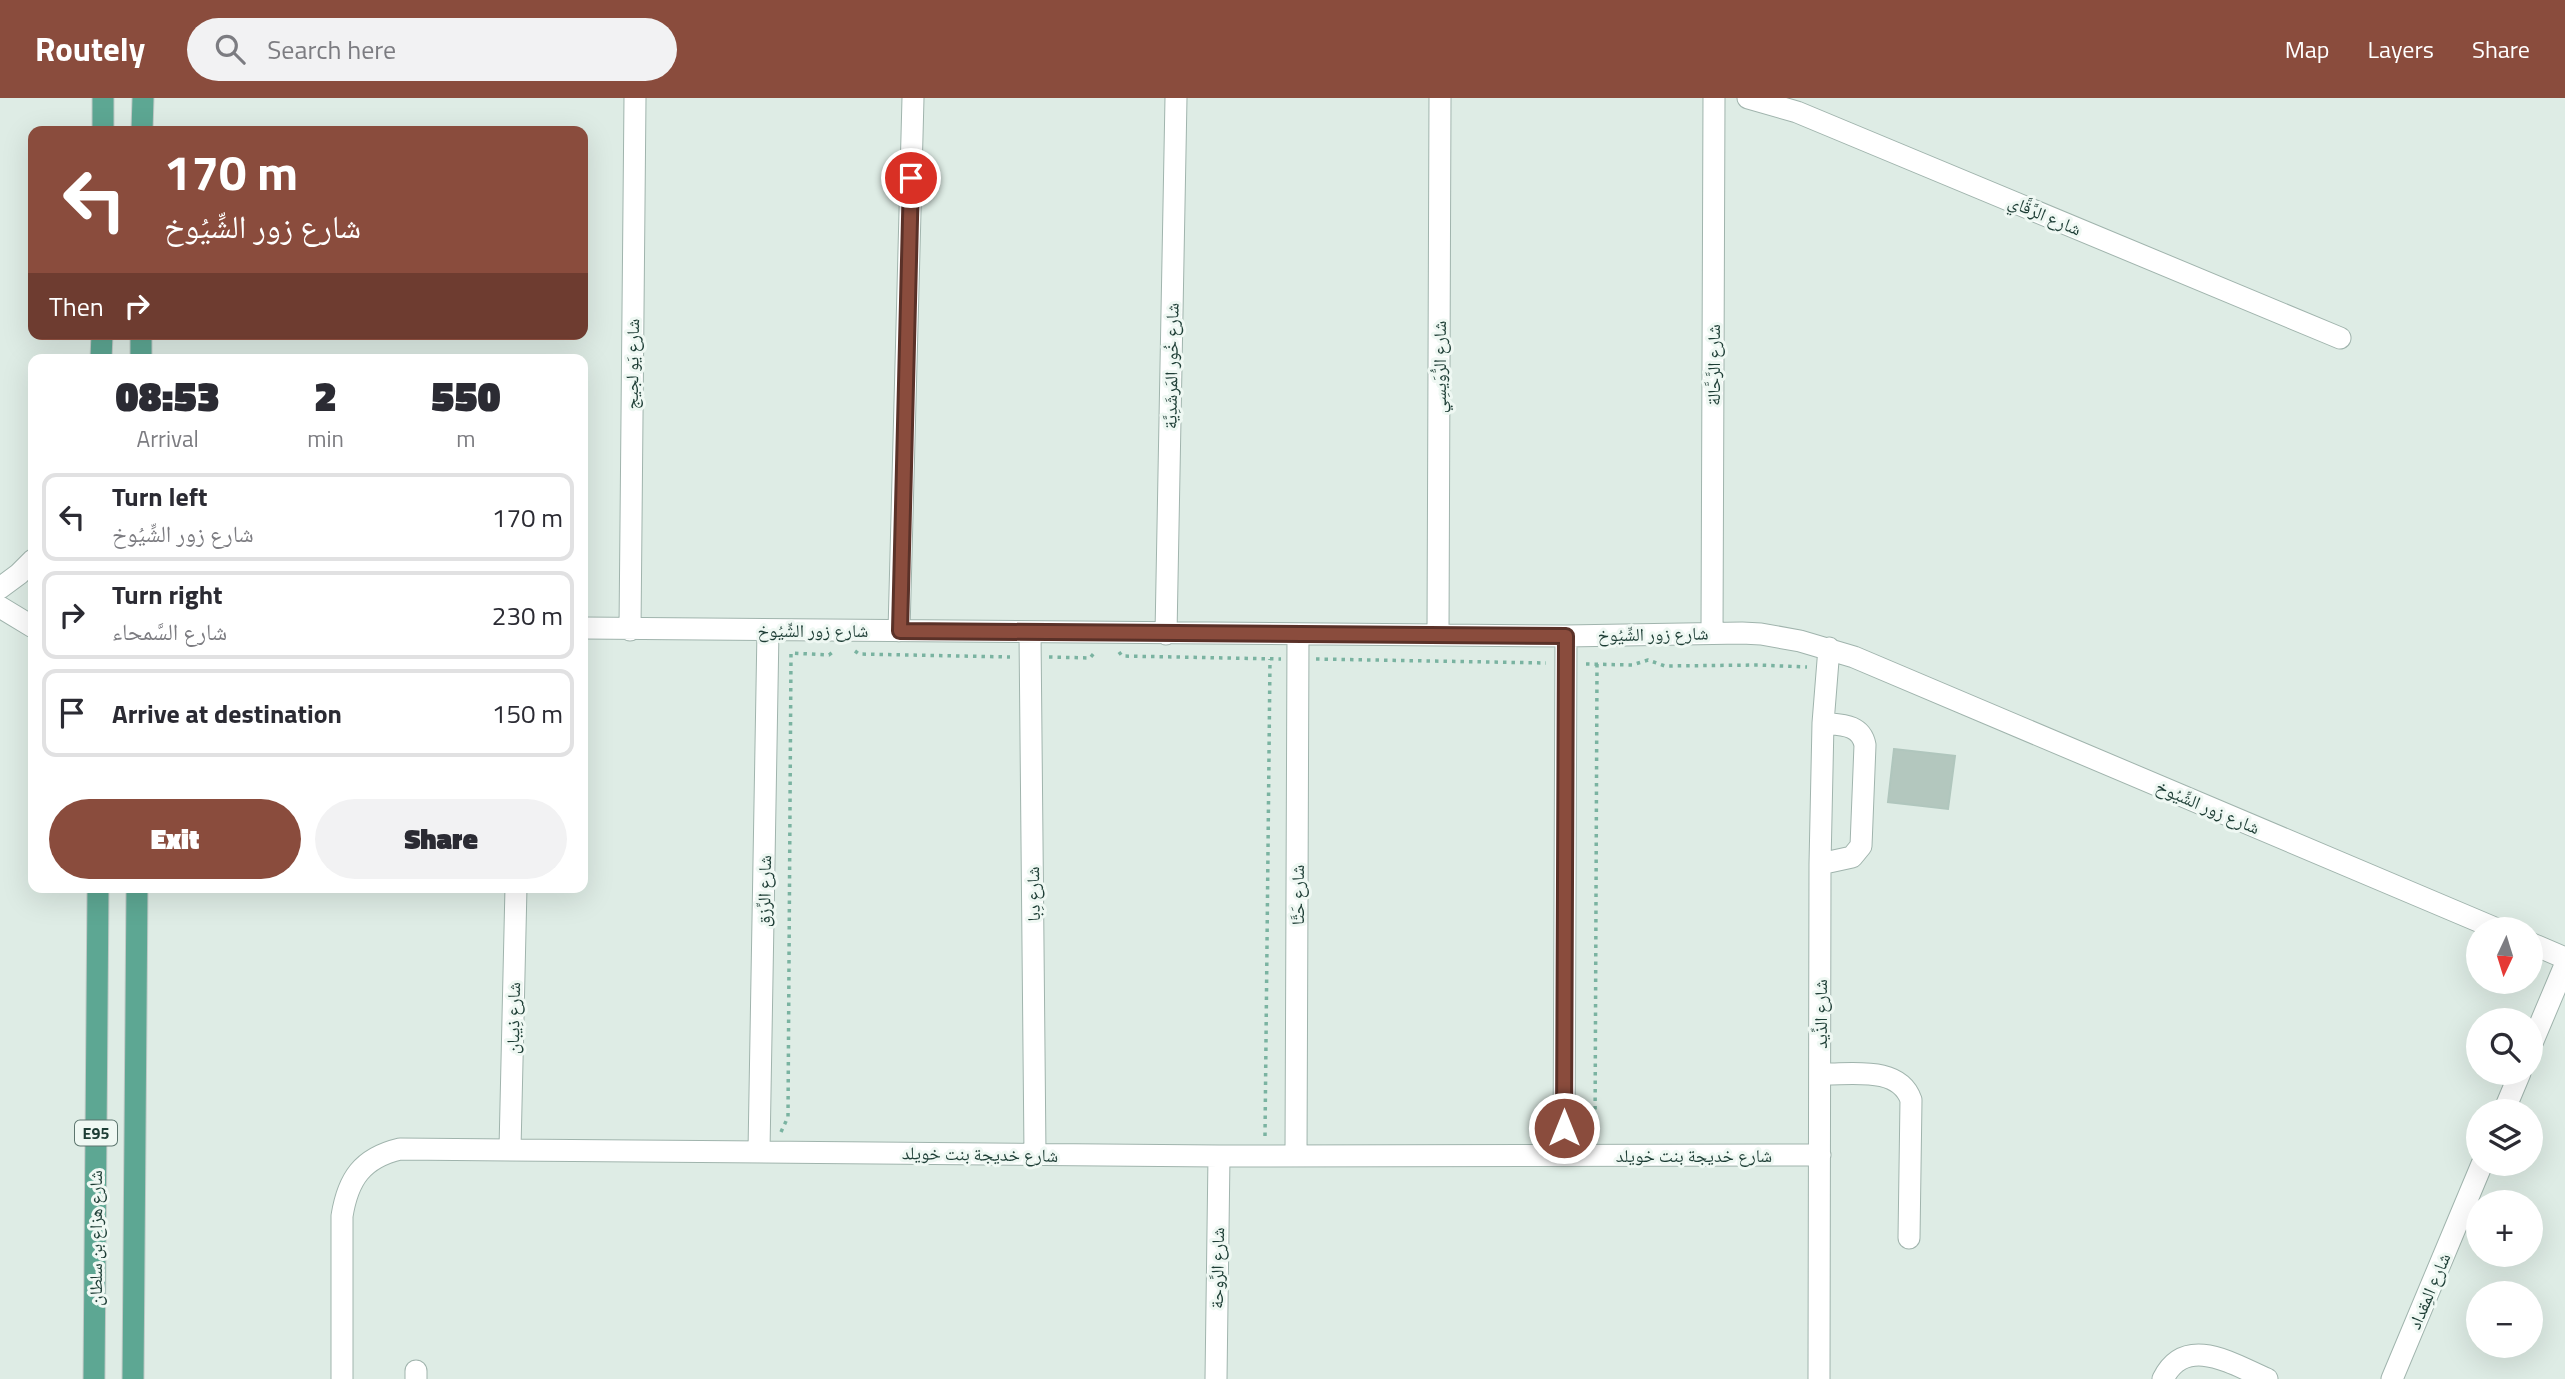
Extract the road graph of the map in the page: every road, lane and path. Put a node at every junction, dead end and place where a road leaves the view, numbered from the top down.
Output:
1 (103, 98) edge
2 (143, 98) edge
3 (635, 98) edge
4 (913, 98) edge
5 (1176, 98) edge
6 (1440, 98) edge
7 (1714, 98) edge
8 (1748, 98) edge
9 (103, 126) edge
10 (142, 126) edge
11 (2340, 338) dead end
12 (28, 565) edge
13 (0, 588) edge
14 (0, 607) edge
15 (28, 625) edge
16 (588, 628) edge
17 (630, 630) junction
18 (768, 630) junction
19 (900, 631) junction
20 (1030, 633) junction
21 (1712, 633) junction
22 (1166, 634) junction
23 (1298, 634) junction
24 (1438, 635) junction
25 (1566, 636) junction
26 (1101, 646) dead end
27 (1114, 647) dead end
28 (838, 649) dead end
29 (845, 649) dead end
30 (1031, 657) junction
31 (1828, 658) junction
32 (1269, 659) junction
33 (1298, 659) junction
34 (1566, 664) junction
35 (1597, 664) junction
36 (1823, 723) junction
37 (1820, 864) junction
38 (97, 893) edge
39 (137, 893) edge
40 (516, 893) edge
41 (2467, 917) edge
42 (2543, 949) edge
43 (2565, 958) edge
44 (2565, 965) edge
45 (2543, 1017) edge
46 (1821, 1074) junction
47 (510, 1149) junction
48 (759, 1151) junction
49 (794, 1151) junction
50 (1035, 1154) junction
51 (1564, 1155) junction
52 (1595, 1155) junction
53 (1820, 1155) junction
54 (1219, 1156) junction
55 (1265, 1156) junction
56 (1296, 1156) junction
57 (2477, 1176) edge
58 (1909, 1238) dead end
59 (94, 1379) edge
60 (133, 1379) edge
61 (342, 1379) edge
62 (1216, 1379) edge
63 (1819, 1379) edge
64 (2163, 1379) edge
65 (2267, 1379) edge
66 (2392, 1379) edge

1 - 9 main road
2 - 10 main road
3 - 17 street, شارع يَو لجيج
4 - 19 street
5 - 22 street, شارع خُور المَرشَدِيَّة
6 - 24 street, شارع الرُّوَيسِي
7 - 21 street, شارع الرَّحَّالة
8 - 11 street, شارع الرَّقَّاي
12 - 13 street
14 - 15 street
16 - 17 street, شارع زور الشِّيُوخ
17 - 18 street, شارع زور الشِّيُوخ
18 - 19 street, شارع زور الشِّيُوخ
18 - 48 street, شارع الرِّزق
19 - 20 street, شارع زور الشِّيُوخ
20 - 22 street, شارع زور الشِّيُوخ
20 - 30 street, شارع دِبا
21 - 25 street, شارع زور الشِّيُوخ
21 - 31 street, شارع زور الشِّيُوخ
22 - 23 street, شارع زور الشِّيُوخ
23 - 24 street, شارع زور الشِّيُوخ
23 - 33 street, شارع حَتَّا
24 - 25 street, شارع زور الشِّيُوخ
25 - 34 street
26 - 30 path
27 - 32 path
28 - 49 path
29 - 30 path
30 - 50 street, شارع دِبا
31 - 35 path
31 - 36 street, شارع الذِّيد
31 - 41 street, شارع زور الشِّيُوخ
32 - 33 path
32 - 55 path
33 - 34 path
33 - 56 street, شارع حَتَّا
34 - 35 path
34 - 51 street
35 - 52 path
36 - 37 street, شارع الذِّيد
36 - 37 street
37 - 46 street, شارع الذِّيد
38 - 59 main road, شارع هزاع بن سلطان / E95
39 - 60 main road, E95
40 - 47 street, شارع ذِيبان
42 - 43 street
44 - 45 street
46 - 53 street, شارع الذِّيد
46 - 58 street
47 - 48 street, شارع خديجة بنت خويلد
47 - 61 street, شارع خديجة بنت خويلد
48 - 49 street, شارع خديجة بنت خويلد
49 - 50 street, شارع خديجة بنت خويلد
50 - 54 street, شارع خديجة بنت خويلد
51 - 52 street, شارع خديجة بنت خويلد
51 - 56 street, شارع خديجة بنت خويلد
52 - 53 street, شارع خديجة بنت خويلد
53 - 63 street, شارع الذِّيد
54 - 55 street, شارع خديجة بنت خويلد
54 - 62 street, شارع الرَّوحة
55 - 56 street, شارع خديجة بنت خويلد
57 - 66 street, شارع المِقداد
64 - 65 street

